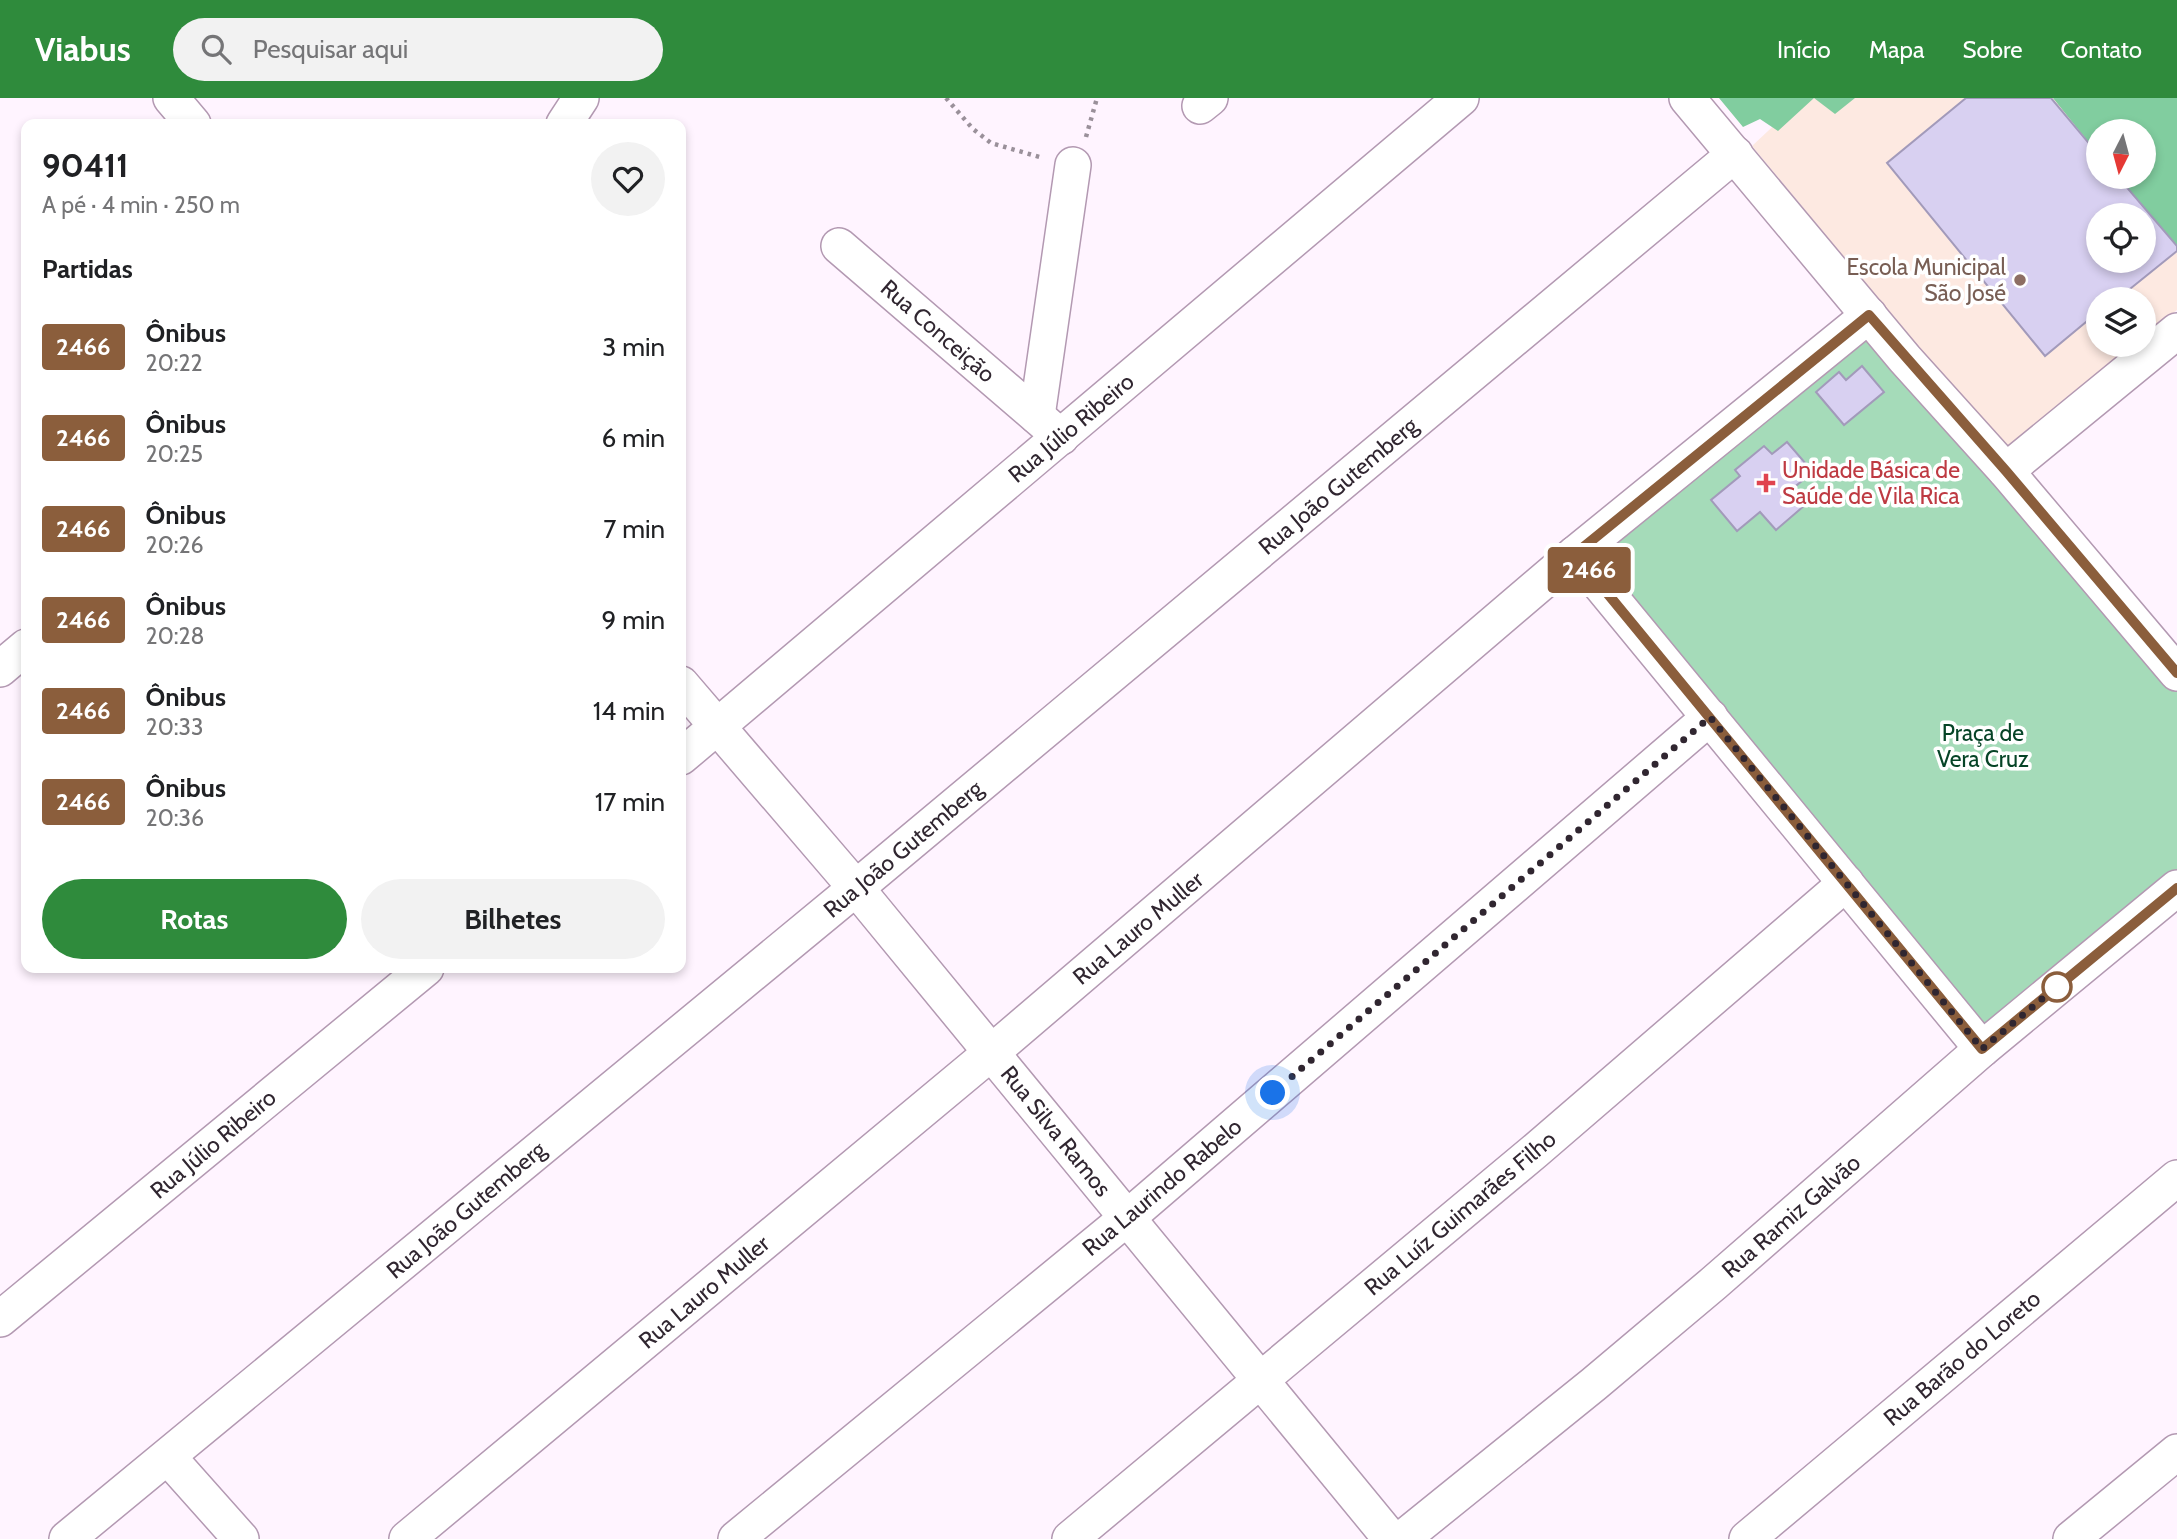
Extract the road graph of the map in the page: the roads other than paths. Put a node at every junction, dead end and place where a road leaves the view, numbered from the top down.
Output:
1 (171, 98) edge
2 (581, 98) edge
3 (1461, 98) edge
4 (1687, 98) edge
5 (189, 119) edge
6 (567, 119) edge
7 (1735, 154) junction
8 (1073, 165) road end
9 (839, 246) dead end
10 (1869, 315) junction
11 (2177, 331) edge
12 (1049, 426) junction
13 (2006, 471) junction
14 (1575, 554) junction
15 (21, 651) edge
16 (0, 669) edge
17 (2177, 673) edge
18 (686, 690) edge
19 (1710, 717) junction
20 (718, 726) junction
21 (686, 753) edge
22 (1846, 883) junction
23 (856, 888) junction
24 (2177, 888) edge
25 (420, 973) edge
26 (1982, 1049) junction
27 (992, 1052) junction
28 (2177, 1178) edge
29 (1128, 1217) junction
30 (0, 1319) edge
31 (1261, 1380) junction
32 (2177, 1452) edge
33 (167, 1457) junction
34 (67, 1539) edge
35 (242, 1539) edge
36 (407, 1539) edge
37 (736, 1539) edge
38 (1070, 1539) edge
39 (1391, 1539) edge
40 (1402, 1539) edge
41 (1747, 1539) edge
42 (2071, 1539) edge

1 - 5 street
2 - 6 street
3 - 12 street, Rua Júlio Ribeiro
4 - 7 street
7 - 10 street
7 - 23 street, Rua João Gutemberg
8 - 12 street
9 - 12 street, Rua Conceição
10 - 13 street
10 - 14 street, Rua Lauro Muller
11 - 13 street
12 - 20 street, Rua Júlio Ribeiro
13 - 17 street
14 - 19 street
14 - 27 street, Rua Lauro Muller
15 - 16 street
18 - 20 street, Rua Silva Ramos
19 - 22 street
19 - 29 street, Rua Laurindo Rabelo
20 - 21 street, Rua Júlio Ribeiro
20 - 23 street, Rua Silva Ramos
22 - 26 street
22 - 31 street, Rua Luíz Guimarães Filho
23 - 27 street, Rua Silva Ramos
23 - 33 street, Rua João Gutemberg
24 - 26 street, Rua Ramiz Galvão
25 - 30 street, Rua Júlio Ribeiro
26 - 40 street, Rua Ramiz Galvão
27 - 29 street, Rua Silva Ramos
27 - 36 street, Rua Lauro Muller
28 - 41 street, Rua Barão do Loreto
29 - 31 street, Rua Silva Ramos
29 - 37 street, Rua Laurindo Rabelo
31 - 38 street, Rua Luíz Guimarães Filho
31 - 39 street, Rua Silva Ramos
32 - 42 street
33 - 34 street, Rua João Gutemberg
33 - 35 street

